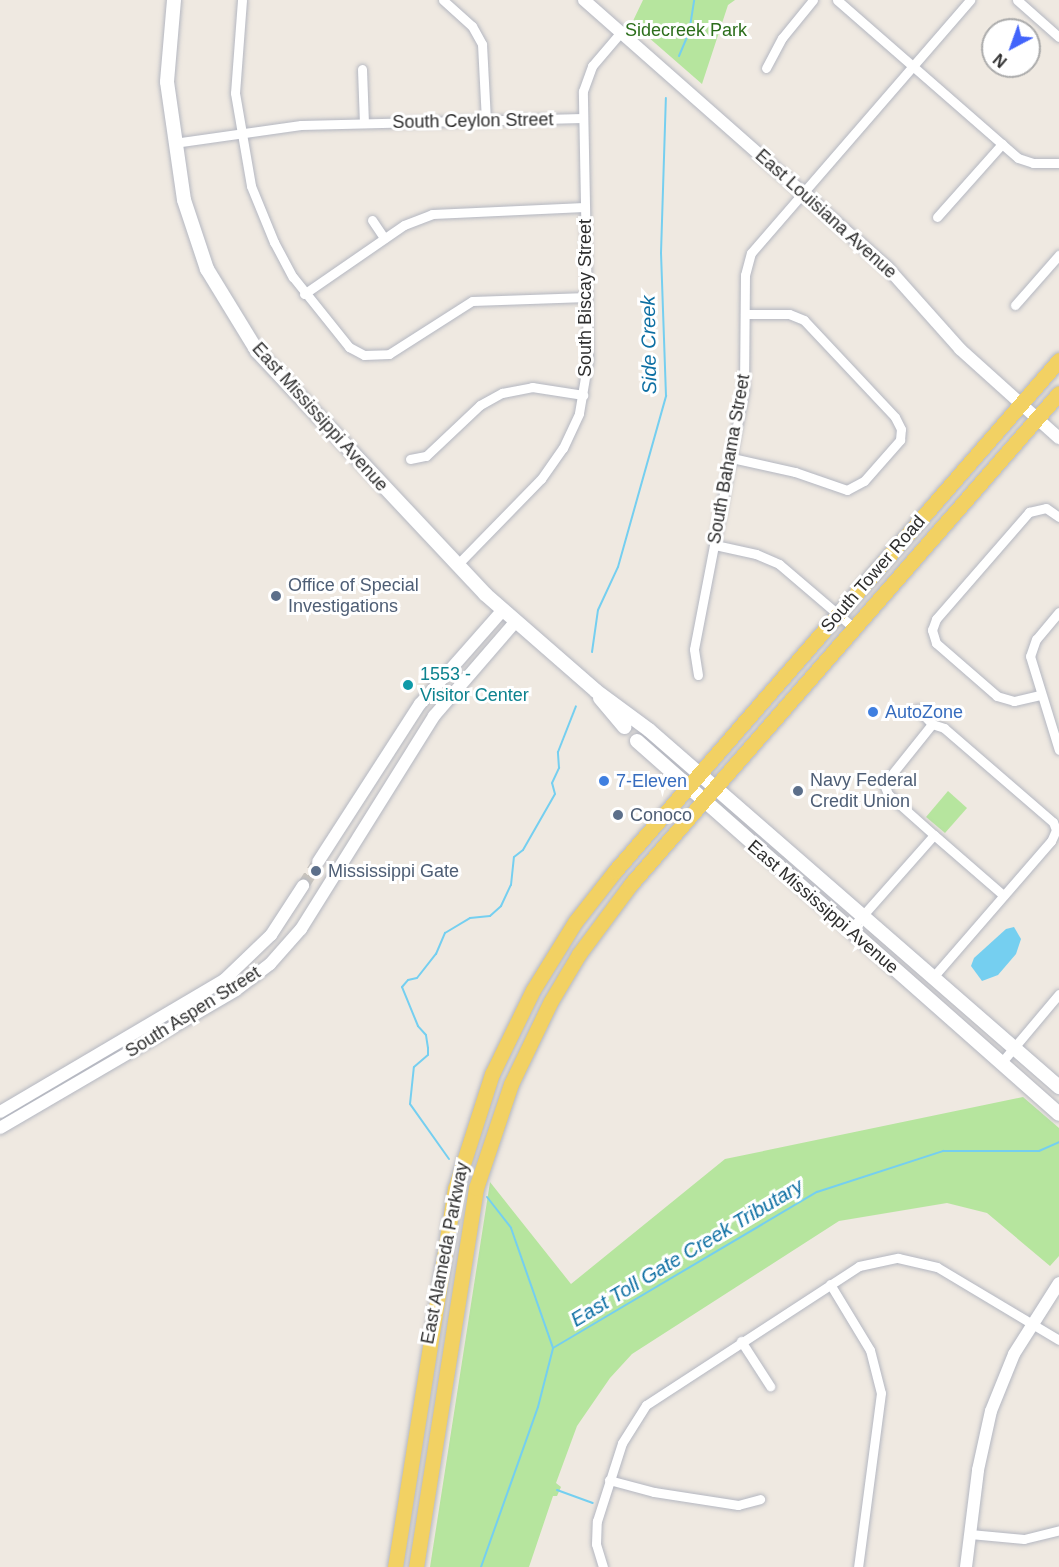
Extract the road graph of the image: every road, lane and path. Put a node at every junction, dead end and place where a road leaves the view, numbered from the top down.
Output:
1 (174, 0) edge
2 (242, 0) edge
3 (443, 0) edge
4 (584, 0) edge
5 (813, 0) edge
6 (837, 0) edge
7 (970, 0) edge
8 (1017, 0) edge
9 (621, 32) junction
10 (1059, 37) edge
11 (913, 66) junction
12 (766, 68) dead end
13 (362, 69) dead end
14 (583, 118) junction
15 (486, 120) junction
16 (364, 123) junction
17 (239, 133) junction
18 (174, 144) junction
19 (1002, 144) junction
20 (1059, 163) edge
21 (802, 191) junction
22 (585, 207) junction
23 (938, 217) dead end
24 (372, 220) dead end
25 (384, 238) junction
26 (1059, 255) edge
27 (304, 294) junction
28 (587, 297) junction
29 (1015, 305) dead end
30 (745, 314) junction
31 (1059, 360) edge
32 (1059, 393) edge
33 (584, 395) junction
34 (1021, 405) junction
35 (1036, 418) junction
36 (1059, 438) edge
37 (732, 458) junction
38 (410, 459) dead end
39 (1059, 517) edge
40 (715, 545) junction
41 (456, 566) junction
42 (503, 610) junction
43 (1059, 612) edge
44 (838, 615) junction
45 (516, 621) junction
46 (854, 628) junction
47 (698, 675) dead end
48 (596, 691) junction
49 (1040, 695) junction
50 (918, 710) dead end
51 (932, 724) junction
52 (624, 727) joint
53 (399, 735) junction
54 (637, 741) joint
55 (416, 746) junction
56 (1059, 750) edge
57 (383, 759) junction
58 (402, 770) junction
59 (700, 774) junction
60 (687, 788) junction
61 (715, 788) junction
62 (702, 802) junction
63 (934, 835) junction
64 (318, 862) tunnel mouth
65 (303, 886) tunnel mouth
66 (1003, 895) junction
67 (591, 901) junction
68 (862, 915) junction
69 (849, 931) junction
70 (565, 976) junction
71 (933, 977) junction
72 (1059, 994) edge
73 (1056, 1005) edge
74 (1014, 1048) junction
75 (1001, 1063) junction
76 (1059, 1087) edge
77 (0, 1112) edge
78 (1059, 1114) edge
79 (0, 1128) edge
80 (1059, 1283) edge
81 (830, 1284) junction
82 (1031, 1323) junction
83 (1059, 1340) edge
84 (741, 1341) junction
85 (770, 1386) dead end
86 (609, 1480) junction
87 (760, 1499) dead end
88 (1059, 1530) edge
89 (970, 1534) junction
90 (394, 1567) edge
91 (416, 1567) edge
92 (603, 1567) edge
93 (858, 1567) edge
94 (966, 1567) edge

1 - 18 main road, East Mississippi Avenue
2 - 17 street
3 - 15 street
4 - 9 street, East Louisiana Avenue
5 - 12 street
6 - 11 street
7 - 11 street, South Bahama Street
8 - 10 street
9 - 14 street, South Biscay Street
9 - 21 street, East Louisiana Avenue
11 - 19 street
11 - 21 street, South Bahama Street
13 - 16 street
14 - 15 street, South Ceylon Street
14 - 22 street, South Biscay Street
15 - 16 street, South Ceylon Street
16 - 17 street, South Ceylon Street
17 - 18 street, South Ceylon Street
17 - 27 street
18 - 41 main road, East Mississippi Avenue
19 - 20 street
19 - 23 street
21 - 30 street, South Bahama Street
21 - 34 street, East Louisiana Avenue
22 - 25 street
22 - 28 street, South Biscay Street
24 - 25 street
25 - 27 street
26 - 29 street
27 - 28 street
28 - 33 street, South Biscay Street
30 - 37 street, South Bahama Street
30 - 37 street
31 - 34 main road, South Tower Road
32 - 35 main road, South Tower Road
33 - 38 street
33 - 41 street, South Biscay Street
34 - 35 street, East Louisiana Avenue
34 - 44 main road, South Tower Road
35 - 36 street, East Louisiana Avenue
35 - 46 main road, South Tower Road
37 - 40 street, South Bahama Street
39 - 49 street
40 - 44 street
40 - 47 street, South Bahama Street
41 - 42 main road, East Mississippi Avenue
42 - 45 main road, East Mississippi Avenue
42 - 53 street
43 - 49 street
44 - 46 street
44 - 59 main road, South Tower Road
45 - 48 main road, East Mississippi Avenue
45 - 55 street, South Aspen Street
46 - 61 main road, South Tower Road
48 - 52 main road, East Mississippi Avenue
48 - 59 main road, East Mississippi Avenue
49 - 56 street
50 - 51 street
51 - 63 street
51 - 66 street
52 - 54 street, East Mississippi Avenue
53 - 55 street
53 - 57 street
54 - 60 main road, East Mississippi Avenue
55 - 58 street, South Aspen Street
57 - 58 street
57 - 64 street
58 - 79 street, South Aspen Street
59 - 60 main road, South Tower Road
59 - 61 main road, East Mississippi Avenue
60 - 62 main road, East Mississippi Avenue
60 - 67 main road, East Alameda Parkway
61 - 62 main road, South Tower Road
61 - 68 main road, East Mississippi Avenue
62 - 69 main road, East Mississippi Avenue
62 - 70 main road, East Alameda Parkway
63 - 66 street
63 - 68 street
65 - 77 street, South Aspen Street
66 - 71 street
67 - 70 main road
67 - 90 main road, East Alameda Parkway
68 - 69 street
68 - 71 main road, East Mississippi Avenue
69 - 75 main road, East Mississippi Avenue
70 - 91 main road, East Alameda Parkway
71 - 74 main road, East Mississippi Avenue
72 - 73 street
73 - 74 street
74 - 75 street
74 - 76 main road, East Mississippi Avenue
75 - 78 main road, East Mississippi Avenue
80 - 82 street
81 - 82 street
81 - 84 street
81 - 93 street
82 - 83 street
82 - 89 street
84 - 85 street
84 - 86 street
86 - 87 street
86 - 92 street
88 - 89 street
89 - 94 street

